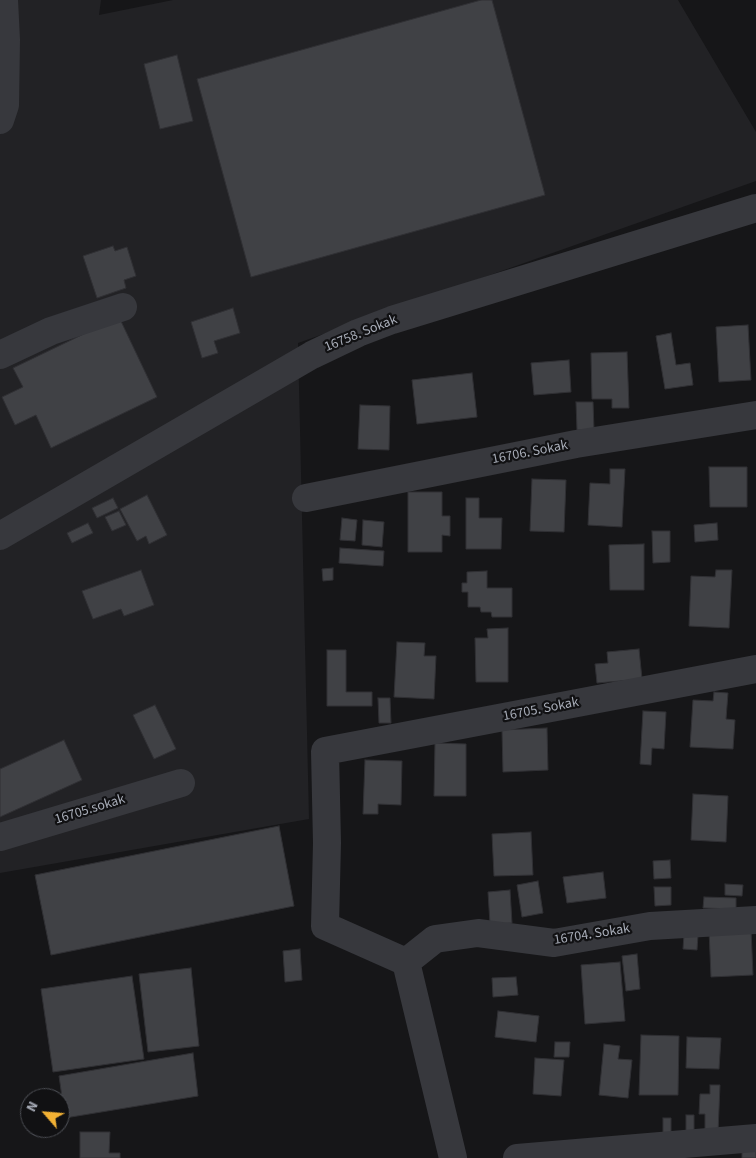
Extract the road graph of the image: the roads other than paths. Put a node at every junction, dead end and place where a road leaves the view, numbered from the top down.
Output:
1 (4, 0) edge
2 (0, 120) edge
3 (756, 208) edge
4 (123, 306) dead end
5 (0, 355) edge
6 (756, 415) edge
7 (306, 498) dead end
8 (0, 536) edge
9 (756, 669) edge
10 (181, 783) dead end
11 (0, 837) edge
12 (756, 920) edge
13 (406, 962) junction
14 (756, 1138) edge
15 (453, 1158) edge
16 (517, 1158) edge

1 - 2 street
3 - 8 street, 16758. Sokak
4 - 5 street
6 - 7 street, 16706. Sokak
9 - 13 street, 16705. Sokak
10 - 11 street, 16705.sokak
12 - 13 street, 16704. Sokak
13 - 15 street
14 - 16 street

